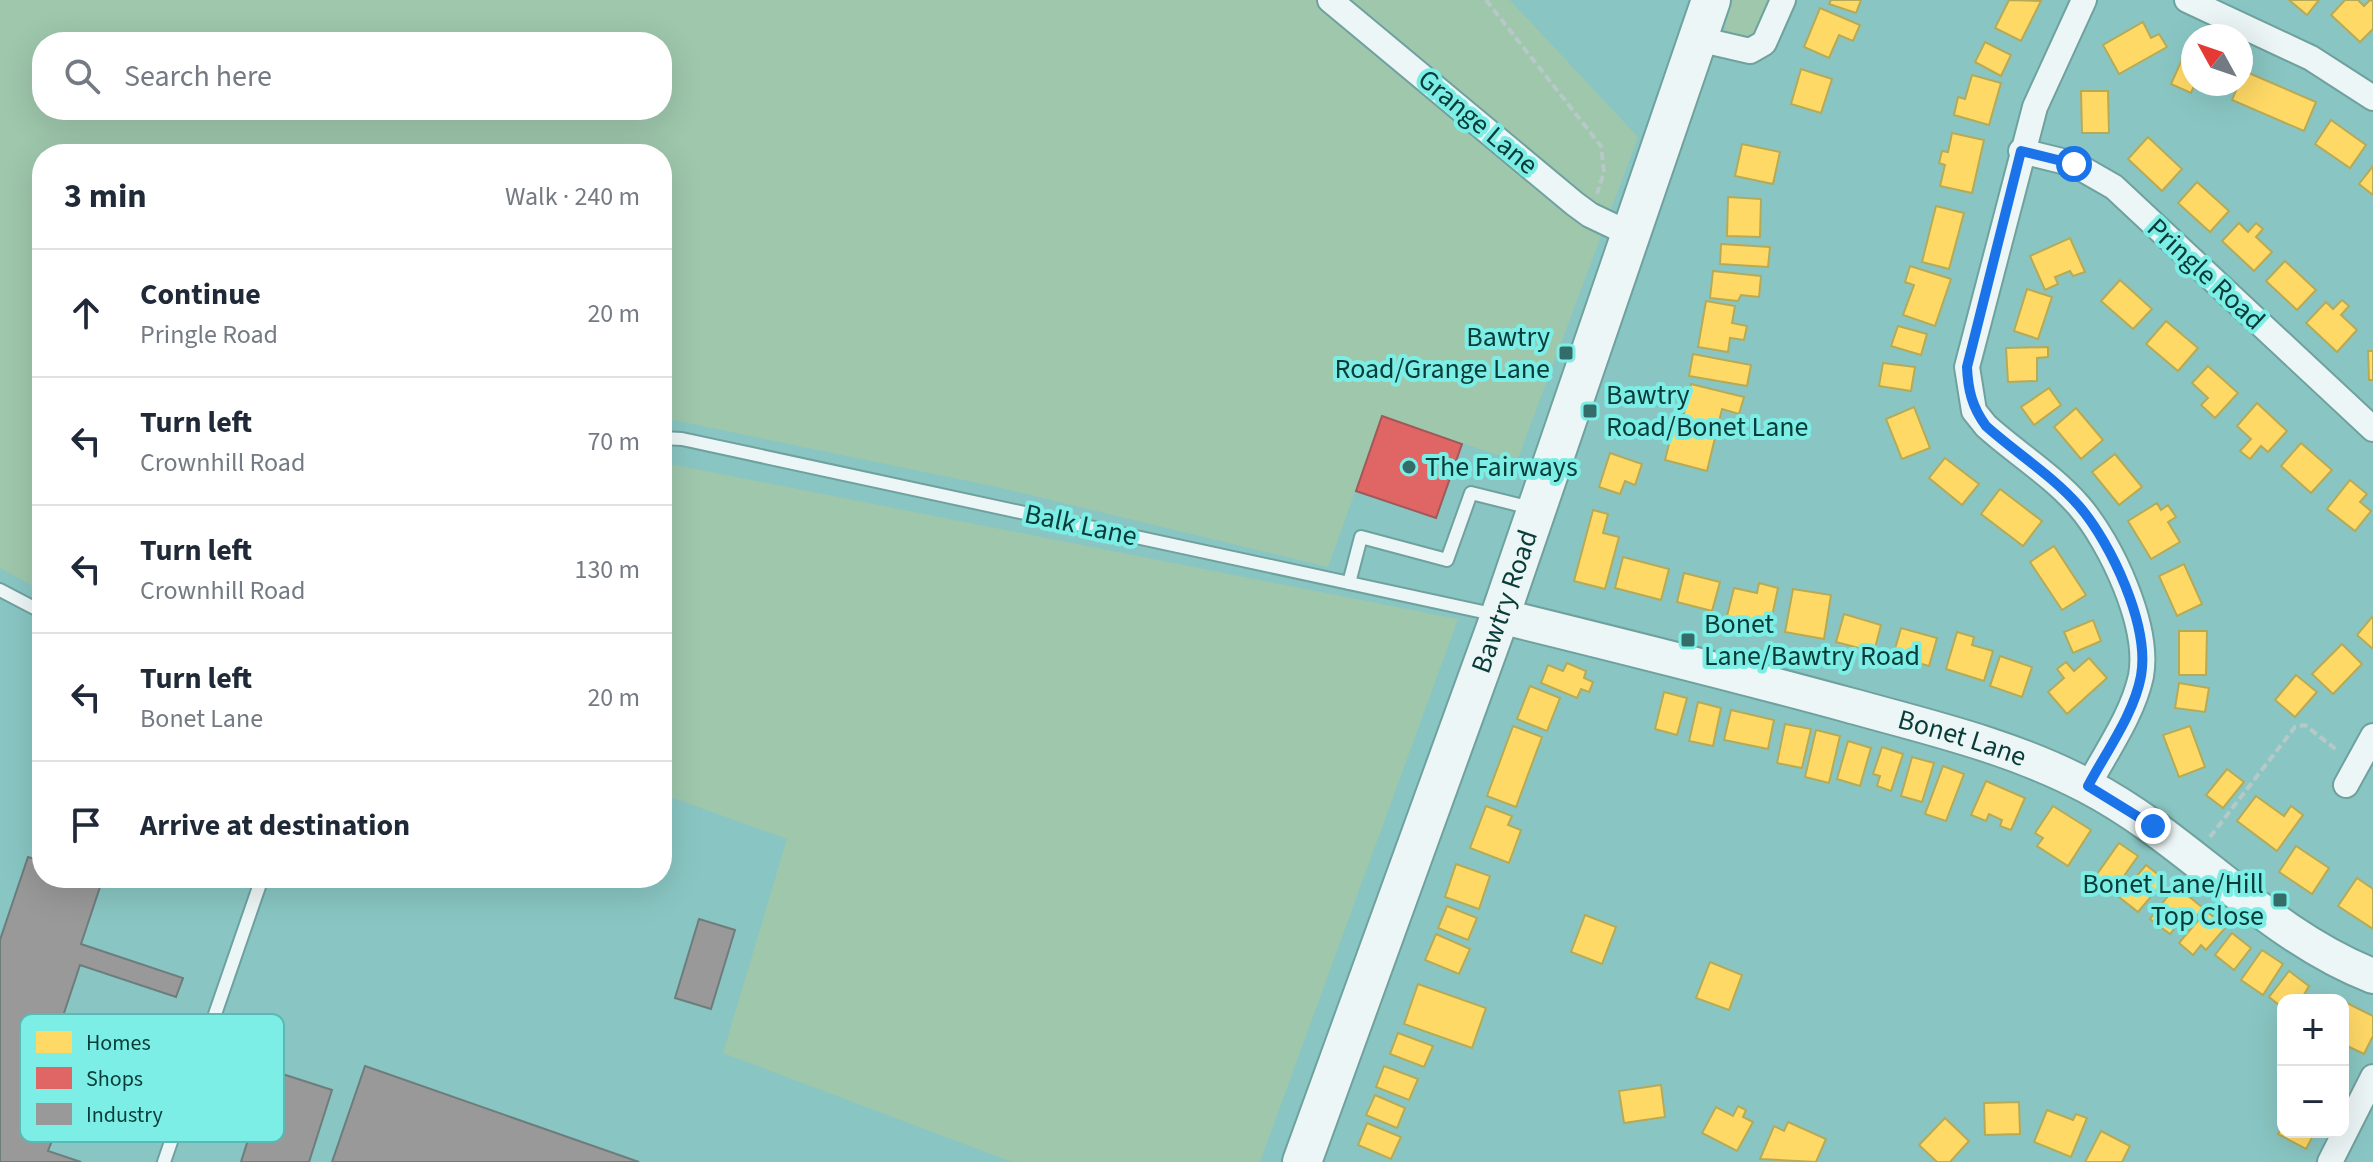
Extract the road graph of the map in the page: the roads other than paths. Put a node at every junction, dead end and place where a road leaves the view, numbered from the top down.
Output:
1 (1330, 0) edge
2 (1783, 0) edge
3 (2084, 0) edge
4 (2187, 0) edge
5 (1703, 17) edge
6 (2373, 98) edge
7 (2021, 151) junction
8 (1632, 235) junction
9 (2373, 429) edge
10 (672, 438) edge
11 (1537, 510) junction
12 (1349, 583) junction
13 (0, 590) edge
14 (32, 607) edge
15 (1500, 616) junction
16 (2373, 736) edge
17 (2351, 775) road end
18 (2088, 786) junction
19 (259, 888) edge
20 (2373, 976) edge
21 (215, 1014) edge
22 (2373, 1077) edge
23 (171, 1142) edge
24 (164, 1162) edge
25 (1302, 1162) edge
26 (2330, 1162) edge

1 - 8 street, Grange Lane
2 - 5 street, Bawtry Road
3 - 7 street
4 - 6 street
5 - 8 main road, Bawtry Road
7 - 9 street, Pringle Road
7 - 18 street
8 - 11 main road, Bawtry Road
10 - 12 lane, Balk Lane
11 - 12 lane
11 - 15 main road, Bawtry Road
12 - 15 lane, Balk Lane
13 - 14 lane
15 - 18 main road, Bonet Lane
15 - 25 main road, Bawtry Road
16 - 17 street
18 - 20 main road, Bonet Lane
19 - 21 lane
22 - 26 street
23 - 24 lane

